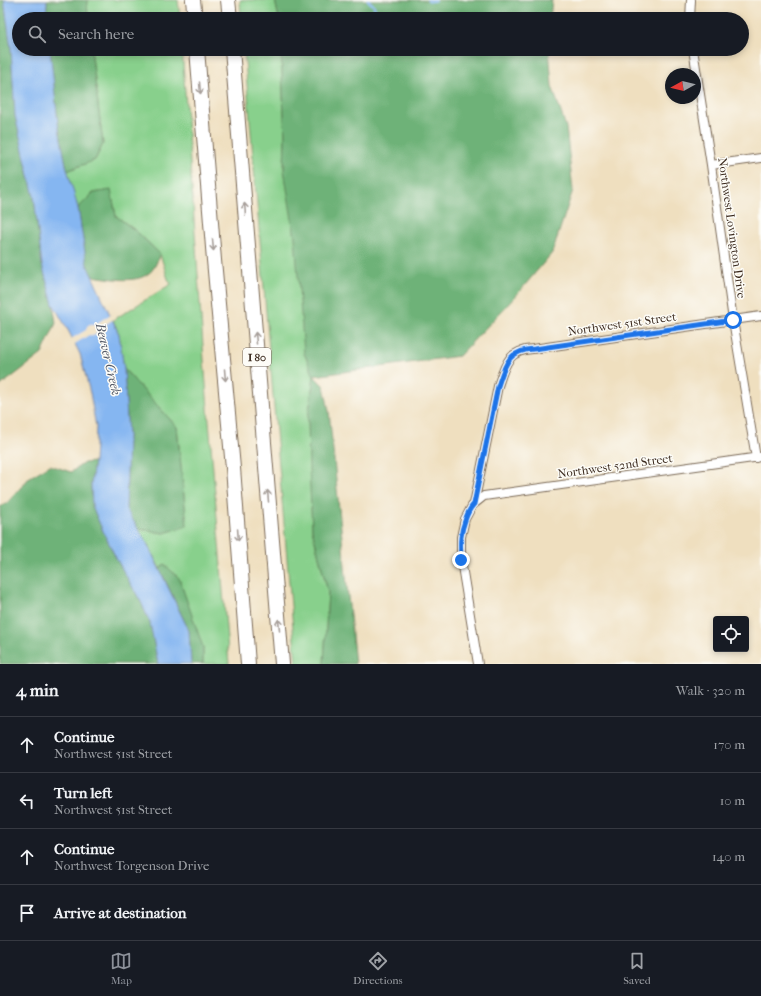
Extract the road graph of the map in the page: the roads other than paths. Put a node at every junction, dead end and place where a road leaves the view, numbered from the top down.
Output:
1 (193, 0) edge
2 (228, 0) edge
3 (691, 0) edge
4 (194, 12) edge
5 (229, 12) edge
6 (690, 12) edge
7 (198, 56) edge
8 (233, 56) edge
9 (694, 56) edge
10 (761, 158) edge
11 (711, 165) junction
12 (761, 316) edge
13 (733, 320) junction
14 (759, 458) edge
15 (474, 504) junction
16 (248, 664) edge
17 (282, 664) edge
18 (478, 664) edge

1 - 4 highway
2 - 5 highway
3 - 6 street
7 -> 16 highway
17 -> 8 highway, I 80
9 - 11 street, Northwest Lovington Drive
10 - 11 street
11 - 13 street, Northwest Lovington Drive
12 - 13 street, Northwest 51st Street
13 - 14 street, Northwest Lovington Drive
13 - 15 street, Northwest 51st Street
14 - 15 street, Northwest 52nd Street
15 - 18 street, Northwest 51st Street

